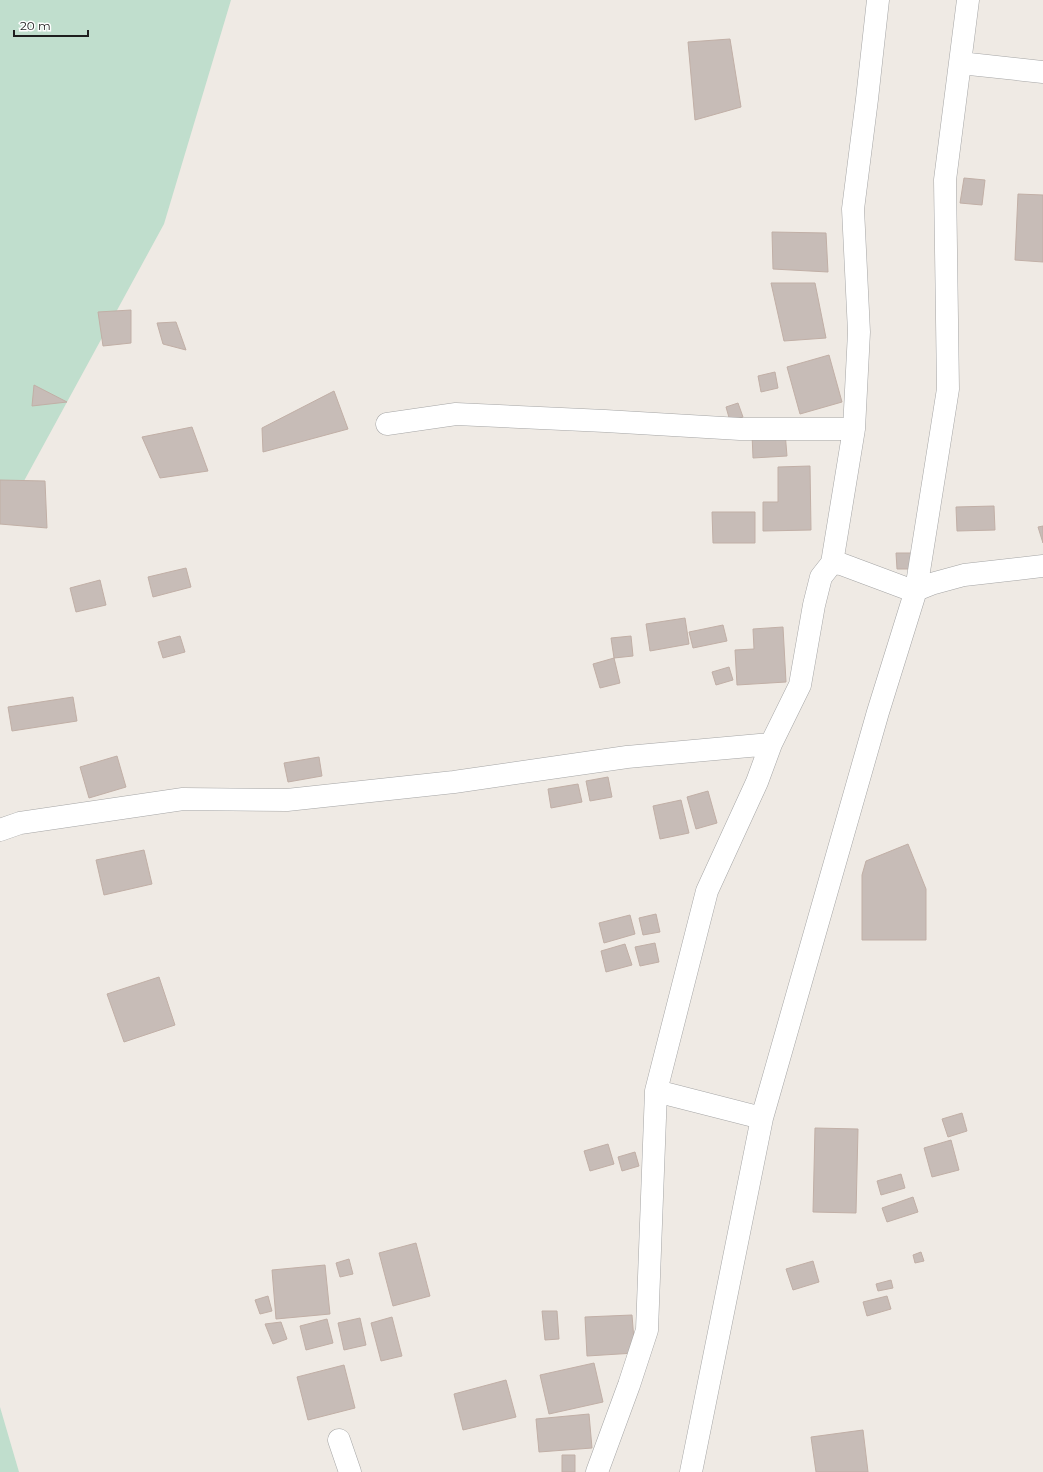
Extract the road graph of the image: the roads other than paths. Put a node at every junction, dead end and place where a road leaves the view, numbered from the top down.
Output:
1 (878, 0) edge
2 (968, 0) edge
3 (960, 63) junction
4 (1043, 72) edge
5 (387, 424) dead end
6 (854, 428) junction
7 (836, 564) junction
8 (1043, 566) edge
9 (912, 589) junction
10 (771, 744) junction
11 (0, 830) edge
12 (656, 1091) junction
13 (754, 1115) junction
14 (339, 1440) dead end
15 (350, 1472) edge
16 (597, 1472) edge
17 (691, 1472) edge

1 - 6 street
2 - 3 street
3 - 4 street
3 - 9 street
5 - 6 street
6 - 7 street
7 - 9 street
7 - 10 street
8 - 9 street
9 - 13 street
10 - 11 street
10 - 12 street
12 - 13 street
12 - 16 street
13 - 17 street
14 - 15 street

